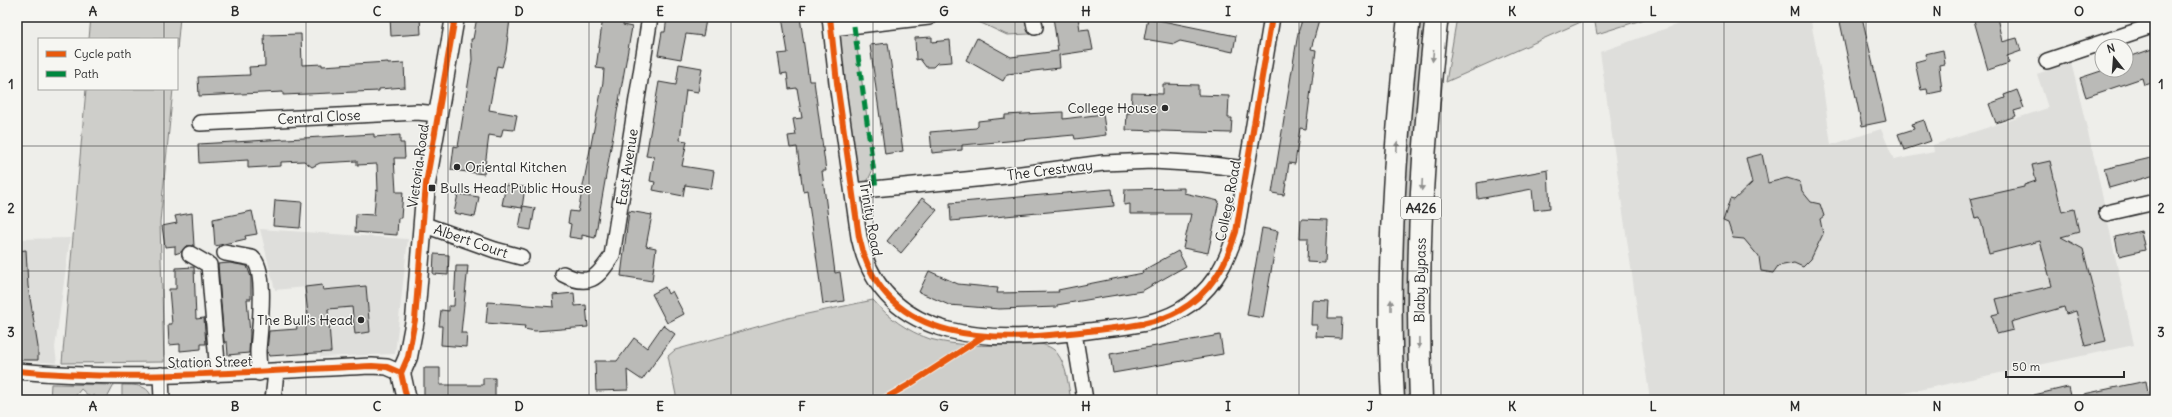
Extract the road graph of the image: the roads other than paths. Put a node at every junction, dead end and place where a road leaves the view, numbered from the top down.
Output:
1 (456, 17) edge
2 (650, 17) edge
3 (929, 17) edge
4 (1272, 17) edge
5 (1409, 17) edge
6 (1437, 17) edge
7 (831, 22) edge
8 (2155, 25) edge
9 (2047, 61) dead end
10 (437, 114) junction
11 (200, 123) dead end
12 (1246, 169) junction
13 (853, 191) junction
14 (2155, 202) edge
15 (2107, 213) dead end
16 (422, 224) junction
17 (225, 253) dead end
18 (190, 254) dead end
19 (521, 257) dead end
20 (562, 274) dead end
21 (1074, 333) junction
22 (17, 371) edge
23 (276, 372) junction
24 (259, 373) junction
25 (402, 373) junction
26 (218, 374) junction
27 (161, 375) junction
28 (162, 400) edge
29 (273, 400) edge
30 (407, 400) edge
31 (1085, 400) edge
32 (1393, 400) edge
33 (1421, 400) edge

1 - 10 street, Victoria Road
2 - 20 street, East Avenue
3 - 7 street
4 - 12 street, College Road
32 -> 5 main road, Blaby Bypass / A426
6 -> 33 main road, Blaby Bypass / A426
7 - 13 street, Trinity Road
8 - 9 street
10 - 11 street, Central Close
10 - 16 street, Victoria Road
12 - 13 street, The Crestway
12 - 21 street, College Road
13 - 21 street, Trinity Road
14 - 15 street
16 - 19 street, Albert Court
16 - 25 street, Victoria Road
17 - 24 street
18 - 26 street
21 - 31 street
22 - 27 street, Station Street
23 - 24 street, Station Street
23 - 25 street, Station Street
23 - 29 street
24 - 26 street, Station Street
25 - 30 street
26 - 27 street, Station Street
27 - 28 street

